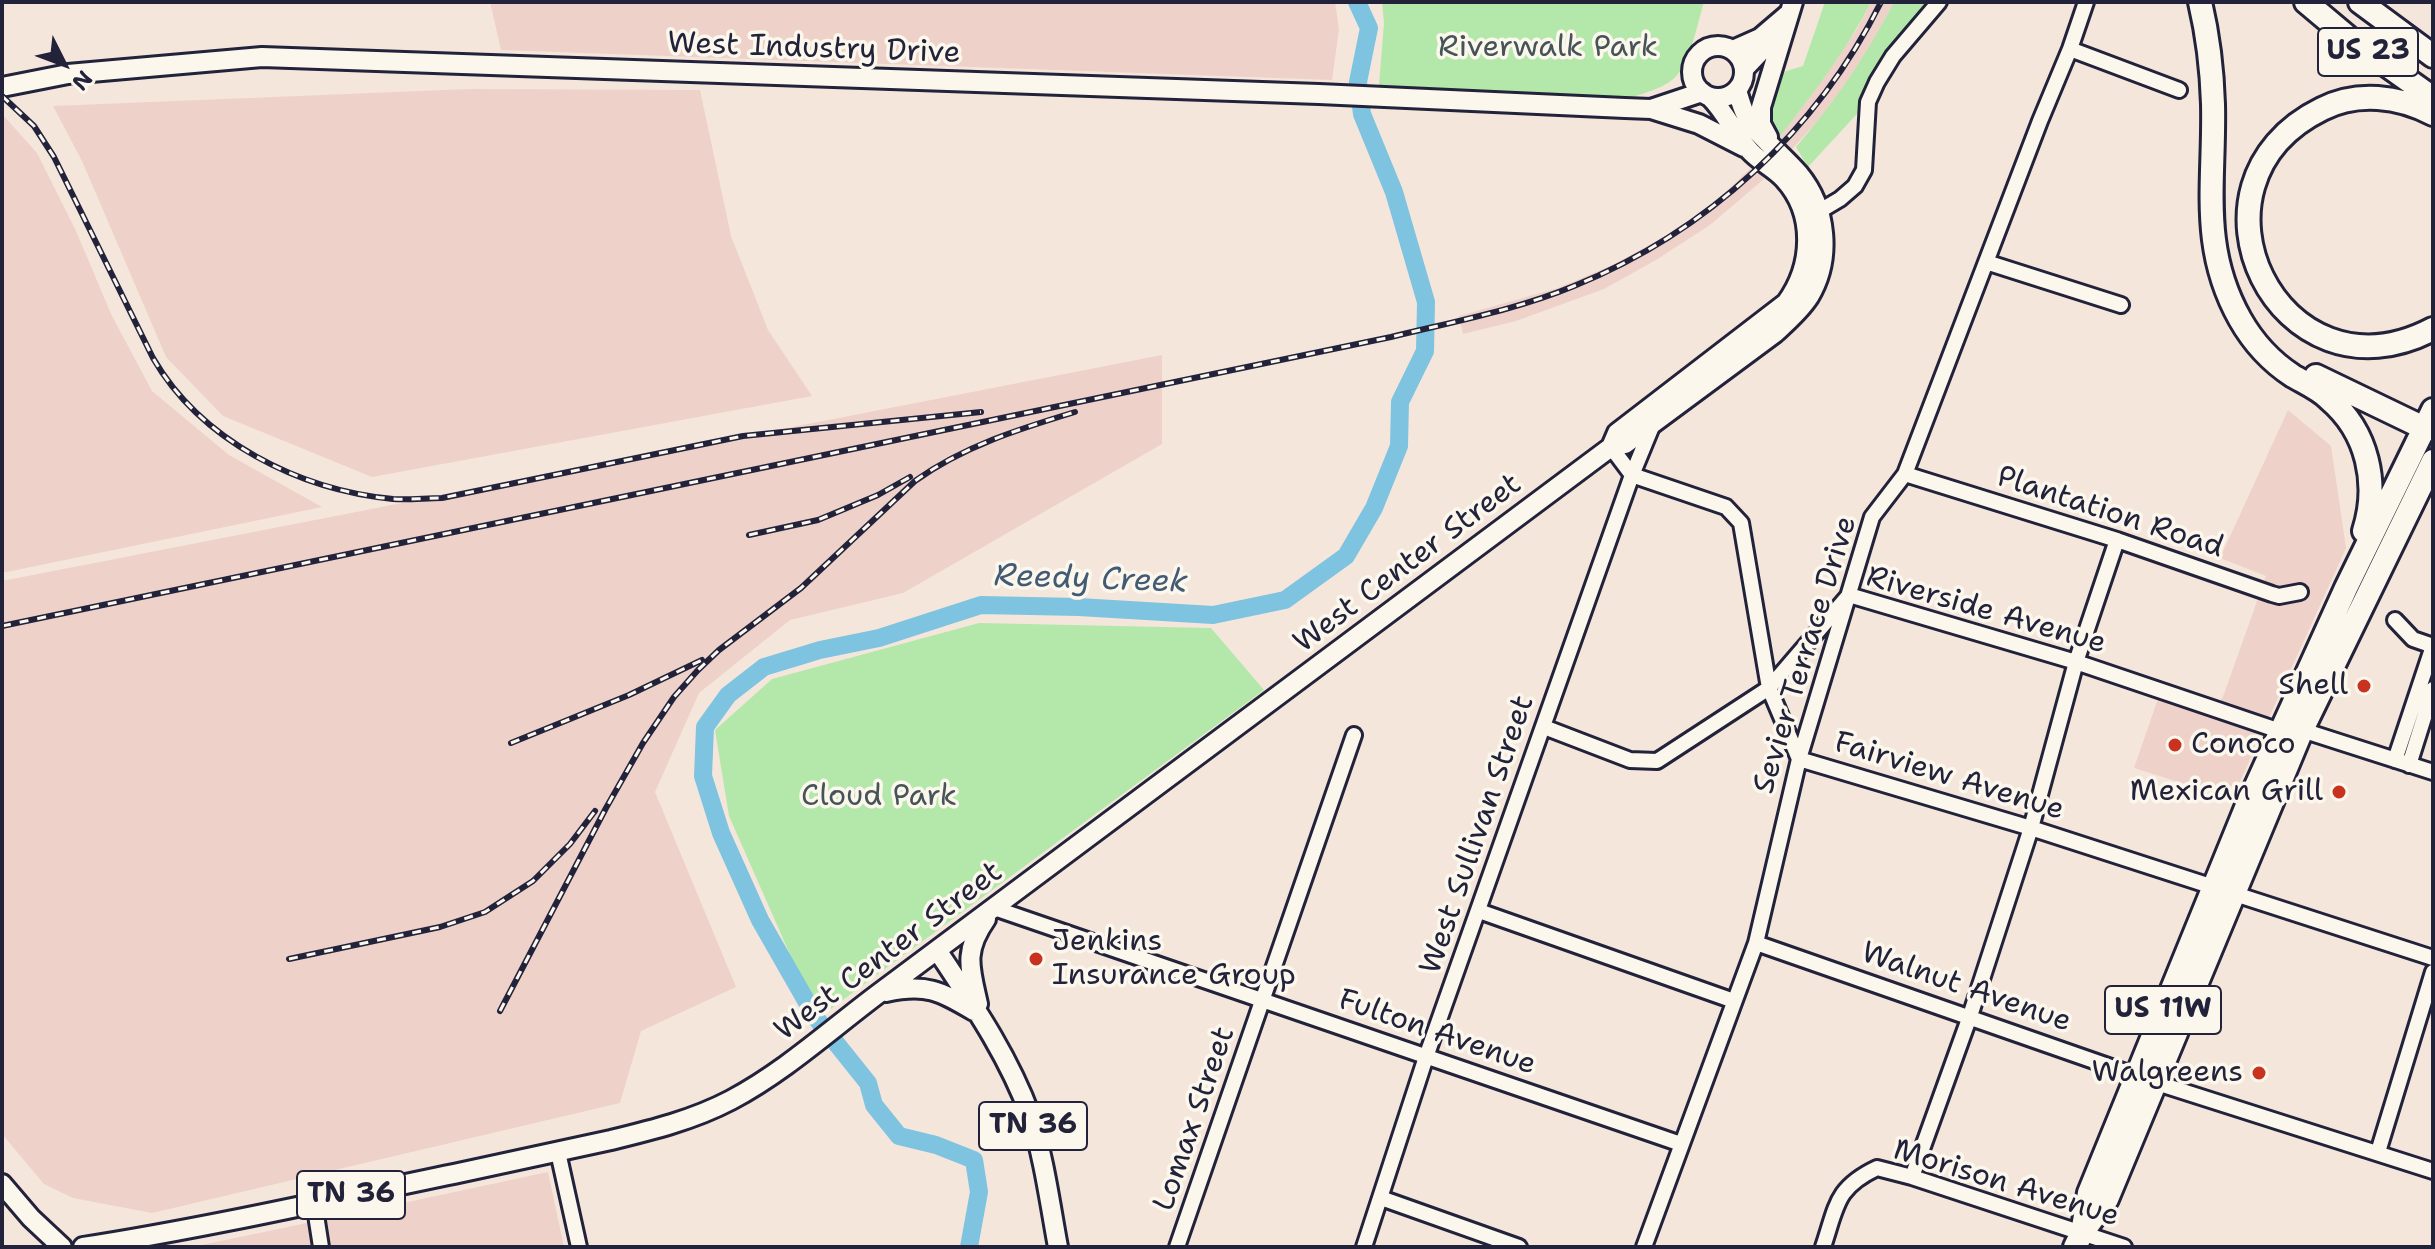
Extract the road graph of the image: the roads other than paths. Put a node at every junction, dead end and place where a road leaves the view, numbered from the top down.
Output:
1 (1939, 2) edge
2 (2086, 2) edge
3 (2200, 2) edge
4 (2306, 2) edge
5 (2360, 2) edge
6 (1790, 13) edge
7 (2070, 49) junction
8 (1733, 50) junction
9 (2433, 56) edge
10 (1744, 69) junction
11 (1693, 70) junction
12 (2, 87) edge
13 (1737, 90) junction
14 (2179, 90) dead end
15 (1706, 94) junction
16 (2433, 98) edge
17 (1625, 108) junction
18 (1651, 109) junction
19 (2433, 114) edge
20 (1771, 143) junction
21 (1748, 149) junction
22 (1813, 216) junction
23 (1986, 262) junction
24 (2121, 305) dead end
25 (2240, 318) junction
26 (2433, 329) edge
27 (2430, 422) edge
28 (1653, 423) junction
29 (1611, 447) junction
30 (2433, 461) edge
31 (1905, 474) junction
32 (1632, 475) junction
33 (2427, 481) edge
34 (2117, 540) junction
35 (2346, 588) junction
36 (2300, 592) dead end
37 (1849, 595) junction
38 (2395, 620) dead end
39 (2433, 646) edge
40 (2076, 662) junction
41 (1769, 688) junction
42 (2433, 689) edge
43 (1544, 727) junction
44 (2291, 730) junction
45 (1354, 735) dead end
46 (1799, 759) junction
47 (2402, 762) junction
48 (2433, 772) edge
49 (2031, 828) junction
50 (2222, 891) junction
51 (994, 908) junction
52 (1479, 911) junction
53 (1756, 943) junction
54 (937, 950) junction
55 (2433, 958) edge
56 (2433, 972) edge
57 (878, 994) junction
58 (1263, 1000) junction
59 (1734, 1001) junction
60 (980, 1015) junction
61 (1970, 1016) junction
62 (1426, 1057) junction
63 (2146, 1079) junction
64 (1681, 1144) junction
65 (558, 1152) junction
66 (2378, 1152) junction
67 (2433, 1171) edge
68 (1912, 1177) junction
69 (2, 1184) edge
70 (1381, 1198) junction
71 (314, 1202) junction
72 (149, 1237) junction
73 (2078, 1240) edge
74 (62, 1247) edge
75 (83, 1247) edge
76 (129, 1247) edge
77 (321, 1247) edge
78 (579, 1247) edge
79 (1058, 1247) edge
80 (1177, 1247) edge
81 (1364, 1247) edge
82 (1519, 1247) edge
83 (1644, 1247) edge
84 (1823, 1247) edge
85 (2124, 1247) edge

1 - 22 street
2 - 7 street, Sevier Terrace Drive
3 - 25 highway
4 - 16 highway, US 23
5 - 9 highway
6 - 8 main road
6 - 10 main road
6 - 20 main road
7 - 14 street
7 - 23 street, Sevier Terrace Drive
8 - 10 main road
8 - 11 main road
10 - 13 main road
11 - 15 main road
11 - 17 main road, West Industry Drive
12 - 17 main road, West Industry Drive
13 - 15 main road
13 - 20 main road, West Center Street
15 - 18 main road, West Industry Drive
15 - 21 main road, West Center Street
17 - 18 main road, West Industry Drive
18 - 21 main road
19 - 26 highway
20 - 22 main road, West Center Street
21 - 22 main road, West Center Street
22 - 28 main road, West Center Street
22 - 29 main road, West Center Street
23 - 24 street
23 - 31 street, Sevier Terrace Drive
25 - 27 highway
25 - 35 highway
27 - 35 highway
28 - 29 main road, West Center Street
28 - 32 street, West Sullivan Street
29 - 32 street
29 - 51 main road, West Center Street
30 - 33 highway, US 11W
31 - 34 street, Plantation Road
31 - 37 street, Sevier Terrace Drive
32 - 41 street, Fairview Avenue
32 - 43 street, West Sullivan Street
33 - 44 highway, US 11W
34 - 36 street, Plantation Road
34 - 40 street
35 - 44 highway
37 - 40 street, Riverside Avenue
37 - 41 street, Riverside Avenue
37 - 46 street, Sevier Terrace Drive
38 - 39 street
39 - 47 street
40 - 44 street, Riverside Avenue
40 - 49 street
41 - 43 street, Riverside Avenue
41 - 46 street, Fairview Avenue
42 - 47 street
43 - 52 street, West Sullivan Street
44 - 47 street, Riverside Avenue
44 - 50 highway, US 11W
44 - 50 highway, US 11W
45 - 58 street, Lomax Street
46 - 49 street, Fairview Avenue
46 - 53 street, Sevier Terrace Drive
47 - 48 street, Riverside Avenue
49 - 50 street, Fairview Avenue
49 - 61 street
50 - 55 street, Fairview Avenue
50 - 63 highway, US 11W
51 - 54 main road, West Center Street
51 - 58 street, Fulton Avenue
51 - 60 main road
52 - 59 street
52 - 62 street, West Sullivan Street
53 - 59 street, Sevier Terrace Drive
53 - 61 street, Walnut Avenue
54 - 57 main road, West Center Street / TN 36
54 - 60 main road, TN 36
56 - 66 street
57 - 60 main road
57 - 65 main road, West Center Street / TN 36
58 - 62 street, Fulton Avenue
58 - 80 street, Lomax Street
59 - 64 street, Sevier Terrace Drive
60 - 79 main road, TN 36
61 - 63 street, Walnut Avenue
61 - 68 street
62 - 64 street, Fulton Avenue
62 - 70 street, West Sullivan Street
63 - 66 street, Walnut Avenue
63 - 73 highway, US 11W
64 - 83 street, Sevier Terrace Drive
65 - 71 main road, West Center Street / TN 36
65 - 78 street
66 - 67 street, Walnut Avenue
68 - 73 street, Morison Avenue
68 - 84 street, Morison Avenue
69 - 74 main road
70 - 81 street, West Sullivan Street
70 - 82 street
71 - 72 main road, West Center Street / TN 36
71 - 77 street
72 - 75 main road, West Center Street / TN 36
72 - 76 main road
73 - 85 street, Morison Avenue

